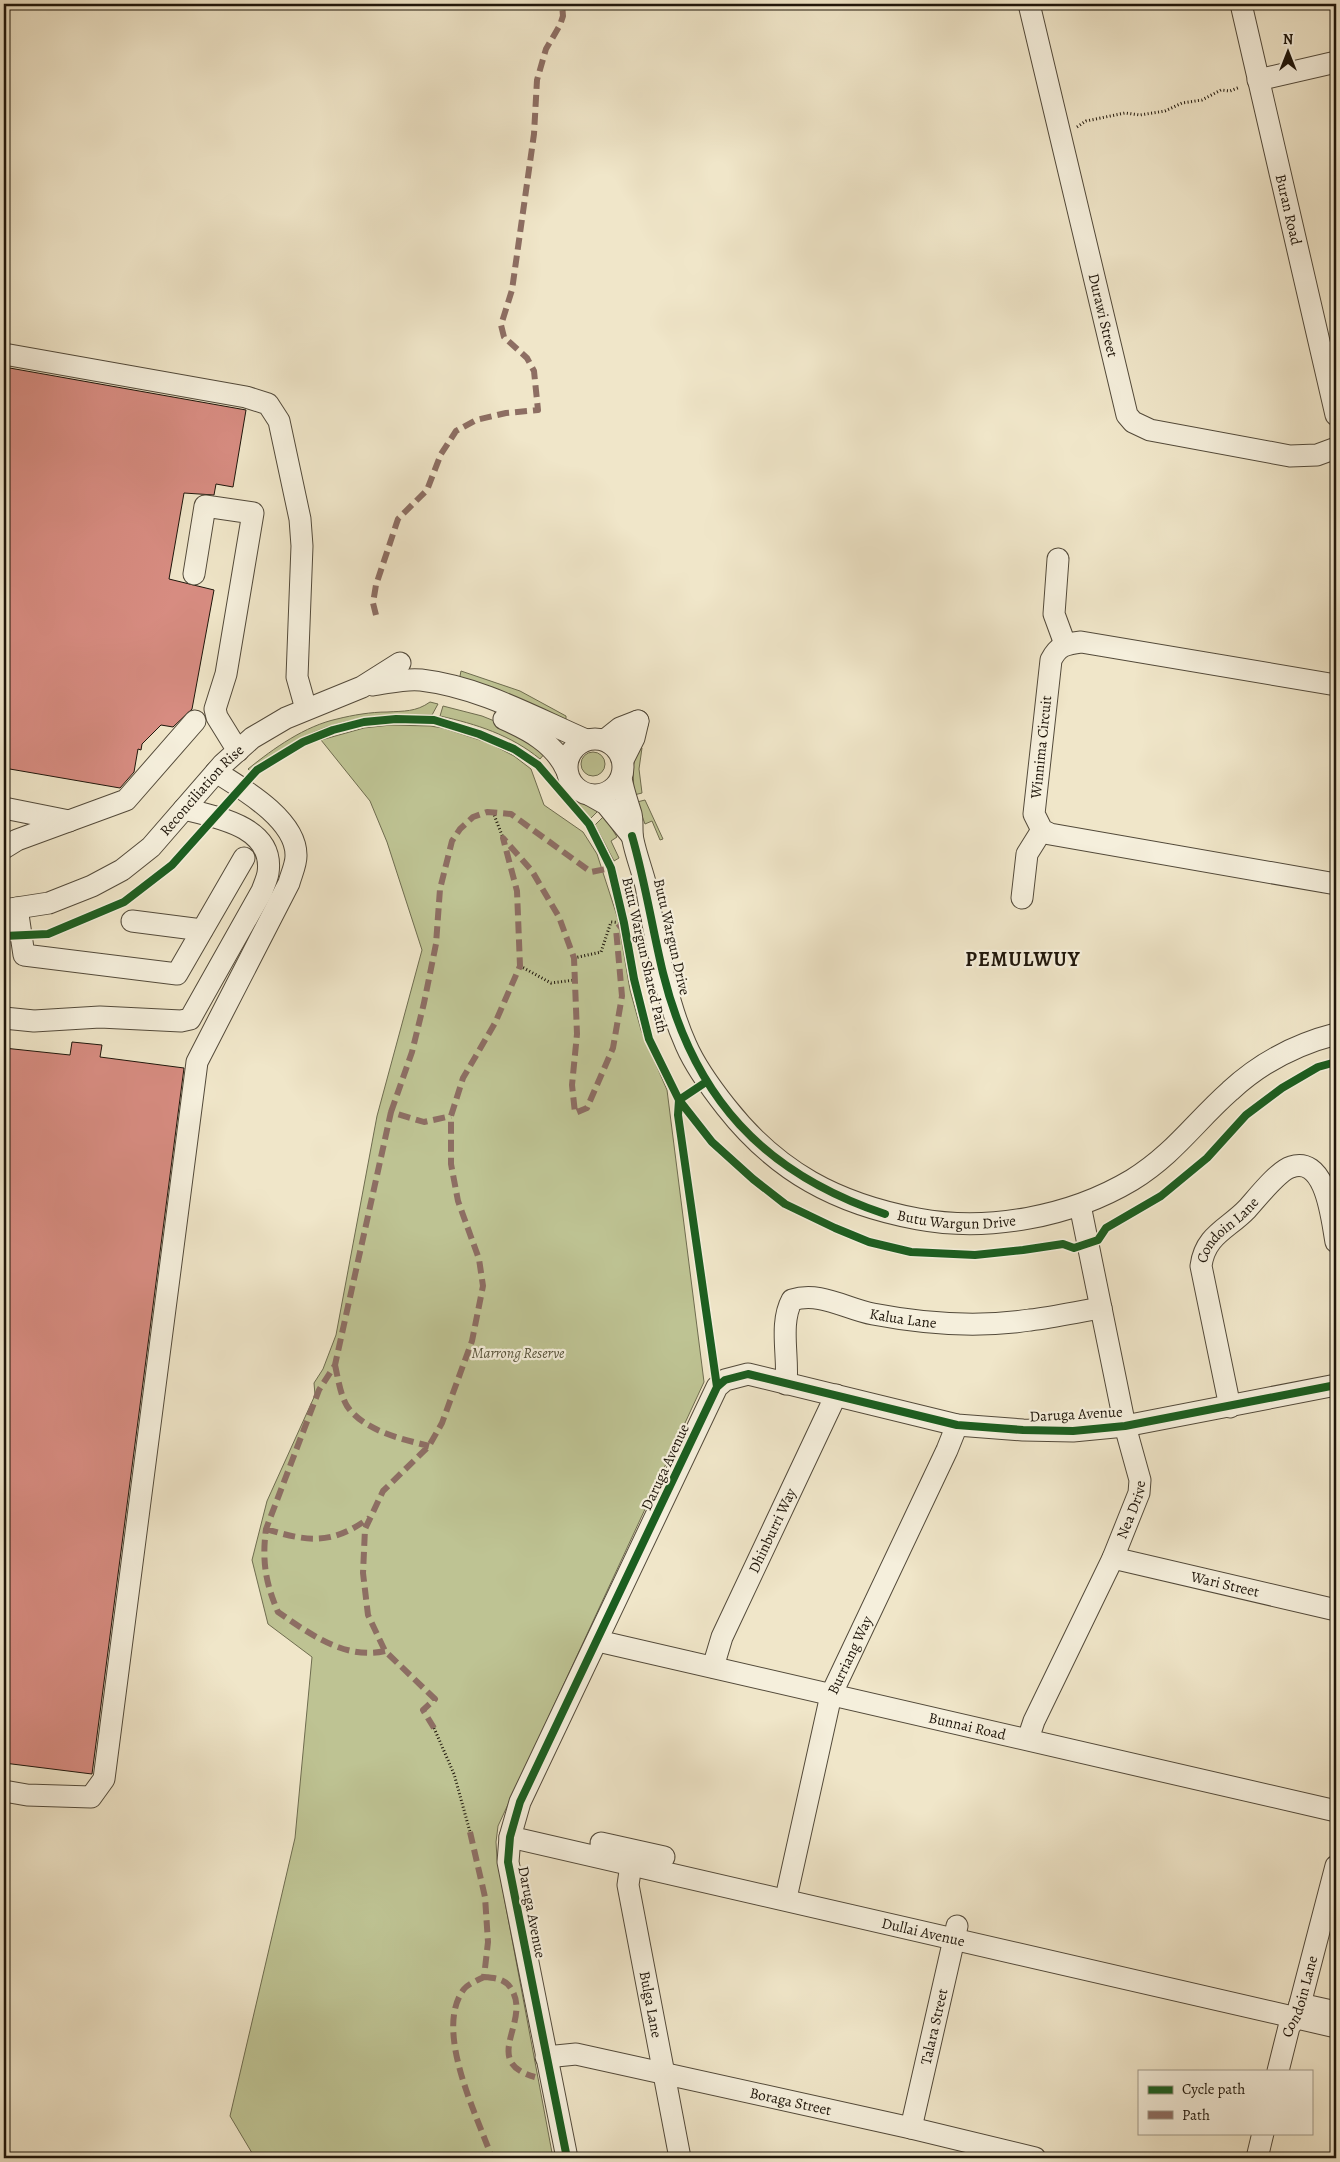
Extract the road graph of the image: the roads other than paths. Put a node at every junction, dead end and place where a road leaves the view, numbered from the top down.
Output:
1 (1029, 4) edge
2 (1240, 4) edge
3 (1336, 62) edge
4 (1258, 80) junction
5 (4, 354) edge
6 (1336, 415) edge
7 (1336, 448) edge
8 (1058, 559) dead end
9 (194, 574) dead end
10 (1064, 644) junction
11 (400, 663) dead end
12 (1336, 685) edge
13 (362, 687) junction
14 (306, 709) junction
15 (195, 722) dead end
16 (595, 740) junction
17 (238, 751) junction
18 (566, 769) junction
19 (622, 769) junction
20 (216, 772) junction
21 (590, 795) junction
22 (4, 808) edge
23 (184, 809) junction
24 (69, 821) junction
25 (1042, 830) junction
26 (632, 836) junction
27 (8, 843) edge
28 (244, 858) dead end
29 (1336, 884) edge
30 (1022, 898) dead end
31 (10, 909) edge
32 (132, 921) dead end
33 (202, 930) junction
34 (4, 1018) edge
35 (1336, 1034) edge
36 (1080, 1205) junction
37 (1336, 1242) edge
38 (1101, 1308) junction
39 (786, 1384) junction
40 (1336, 1385) edge
41 (836, 1395) junction
42 (1230, 1407) junction
43 (957, 1425) junction
44 (1125, 1426) junction
45 (1113, 1558) junction
46 (1336, 1610) edge
47 (598, 1641) junction
48 (713, 1667) junction
49 (831, 1695) junction
50 (1028, 1739) junction
51 (4, 1791) edge
52 (1336, 1811) edge
53 (511, 1830) junction
54 (632, 1858) junction
55 (1336, 1866) edge
56 (787, 1892) junction
57 (956, 1932) junction
58 (1298, 2010) junction
59 (1336, 2012) edge
60 (1336, 2027) edge
61 (546, 2057) junction
62 (1278, 2070) edge
63 (663, 2073) junction
64 (911, 2128) junction
65 (1263, 2134) edge
66 (566, 2158) edge
67 (680, 2158) edge
68 (1035, 2158) edge
69 (1257, 2158) edge

1 - 7 street, Durawi Street
2 - 4 street, Buran Road
3 - 4 street
4 - 6 street, Buran Road
5 - 14 street
8 - 10 street
9 - 17 street
10 - 12 street
10 - 25 street, Winnima Circuit
11 - 13 street, Reconciliation Rise
13 - 14 street, Reconciliation Rise
13 - 16 street
13 - 18 street, Butu Wargun Drive
14 - 17 street, Reconciliation Rise
15 - 24 street
16 - 18 street
16 - 19 street, Butu Wargun Drive
16 - 19 street
17 - 20 street, Reconciliation Rise
18 - 21 street, Butu Wargun Drive
19 - 21 street
19 - 26 street, Butu Wargun Drive
20 - 23 street, Reconciliation Rise
20 - 51 street
21 - 26 street, Butu Wargun Drive
22 - 24 street
23 - 31 street, Reconciliation Rise
23 - 34 street
24 - 27 street
25 - 29 street
25 - 30 street
26 - 36 street, Butu Wargun Drive
28 - 33 street
31 - 33 street
32 - 33 street
35 - 36 street, Butu Wargun Drive
36 - 38 street, Nea Drive
37 - 42 street, Condoin Lane
38 - 39 street, Kalua Lane
38 - 44 street, Nea Drive
39 - 41 street, Daruga Avenue
39 - 47 street, Daruga Avenue
40 - 42 street, Daruga Avenue
41 - 43 street, Daruga Avenue
41 - 48 street, Dhinburri Way
42 - 44 street, Daruga Avenue
43 - 44 street, Daruga Avenue
43 - 49 street, Burriang Way
44 - 45 street, Nea Drive
45 - 46 street, Wari Street
45 - 50 street, Nea Drive
47 - 48 street, Bunnai Road
47 - 53 street, Daruga Avenue
48 - 49 street, Bunnai Road
49 - 50 street, Bunnai Road
49 - 56 street, Burriang Way
50 - 52 street, Bunnai Road
53 - 54 street, Dullai Avenue
53 - 61 street, Daruga Avenue
54 - 56 street, Dullai Avenue
54 - 63 street, Bulga Lane
55 - 58 street, Condoin Lane
56 - 57 street, Dullai Avenue
57 - 58 street, Dullai Avenue
57 - 64 street, Talara Street
58 - 59 street, Dullai Avenue
58 - 60 street, Dullai Avenue
58 - 62 street, Condoin Lane
61 - 63 street, Boraga Street
61 - 66 street, Daruga Avenue
63 - 64 street, Boraga Street
63 - 67 street, Bulga Lane
64 - 68 street, Boraga Street
65 - 69 street

